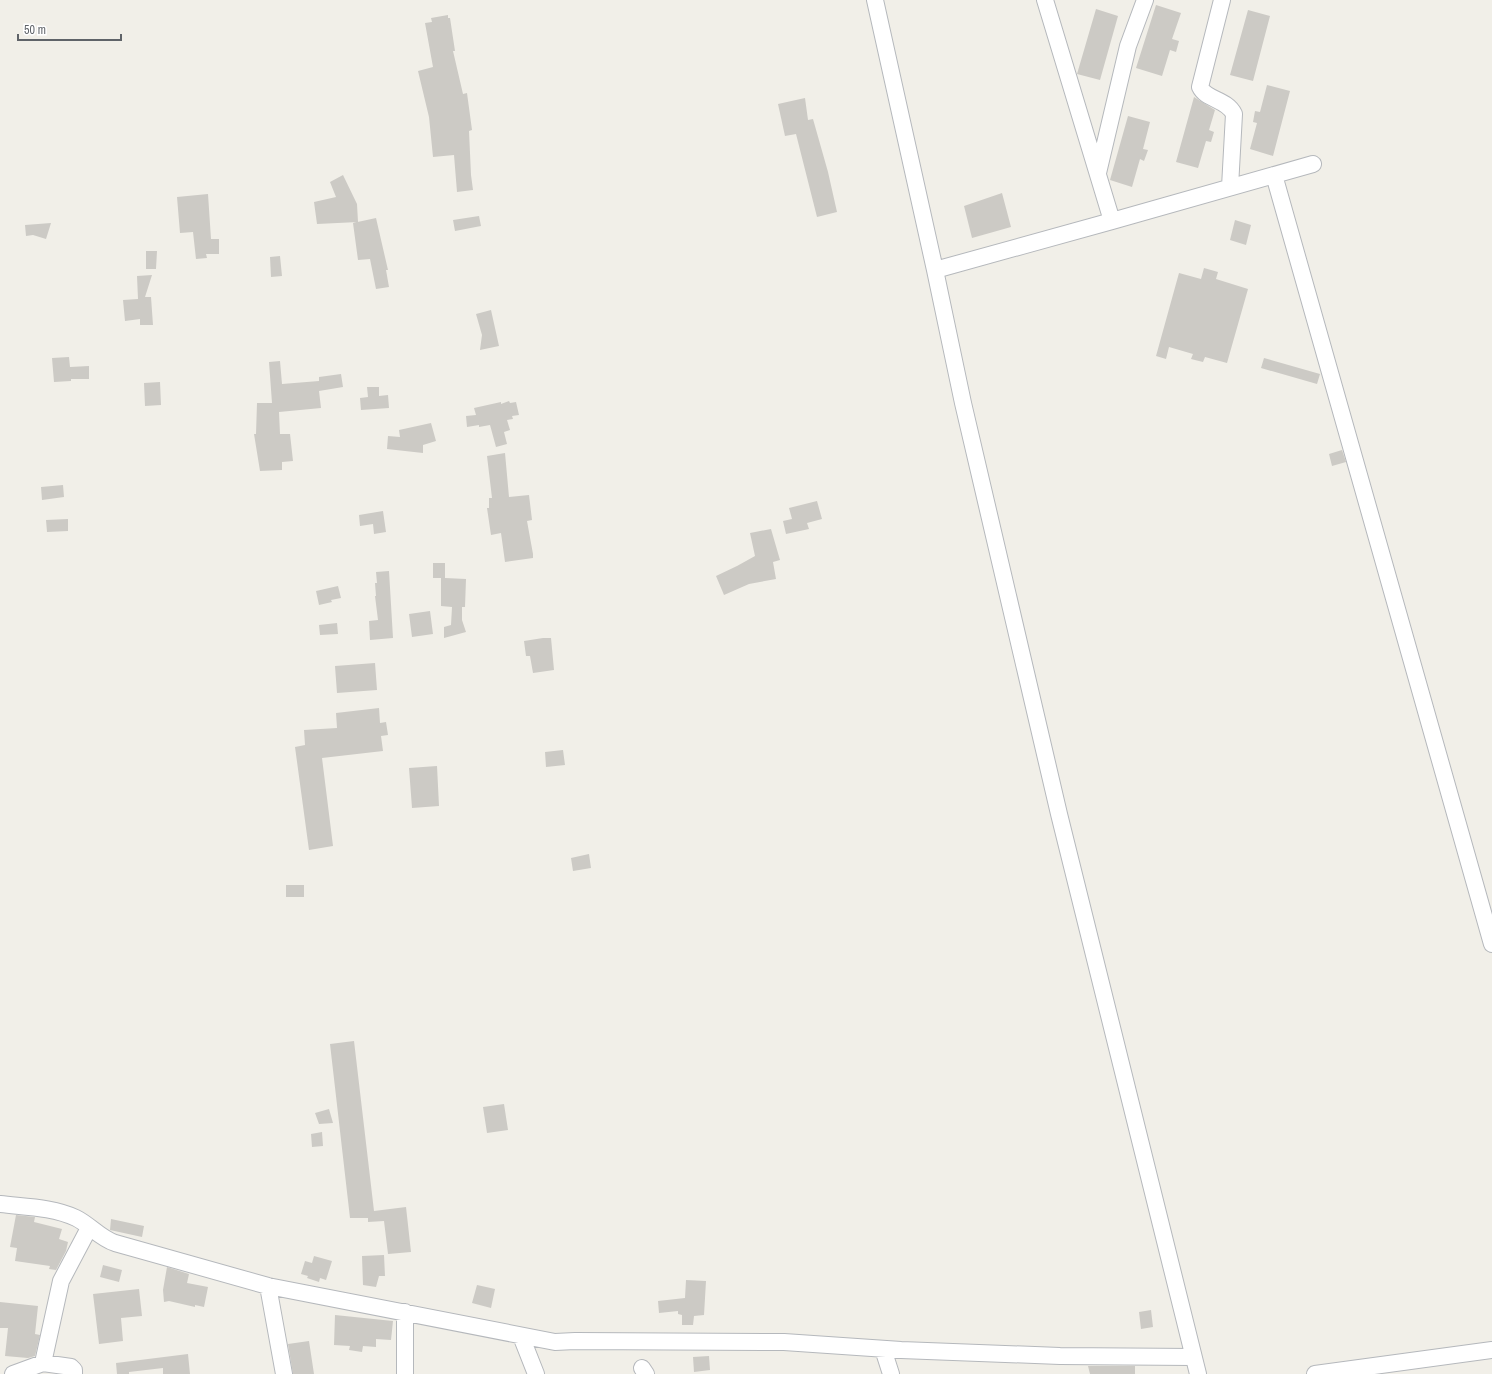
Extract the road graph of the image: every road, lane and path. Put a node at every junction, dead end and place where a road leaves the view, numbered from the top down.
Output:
1 (875, 0) edge
2 (1045, 0) edge
3 (1145, 0) edge
4 (1222, 0) edge
5 (1313, 164) dead end
6 (1098, 175) junction
7 (1274, 175) junction
8 (1230, 187) junction
9 (1112, 221) junction
10 (935, 270) junction
11 (1492, 944) edge
12 (0, 1204) edge
13 (89, 1228) junction
14 (268, 1286) junction
15 (405, 1312) junction
16 (521, 1336) junction
17 (883, 1349) junction
18 (1492, 1350) edge
19 (1193, 1357) junction
20 (43, 1363) junction
21 (13, 1374) edge
22 (74, 1374) edge
23 (284, 1374) edge
24 (406, 1374) edge
25 (536, 1374) edge
26 (891, 1374) edge
27 (1198, 1374) edge
28 (1315, 1374) edge

1 - 10 street
2 - 6 street
3 - 6 street
4 - 8 street
5 - 7 street
6 - 9 street
7 - 8 street
7 - 11 street
8 - 9 street
9 - 10 street
10 - 19 street
12 - 13 street
13 - 14 street
13 - 20 street
14 - 15 street
14 - 23 street
15 - 16 street
15 - 24 street
16 - 17 street
16 - 25 street
17 - 19 street
17 - 26 street
18 - 28 street
19 - 27 street
20 - 21 street
20 - 22 street

